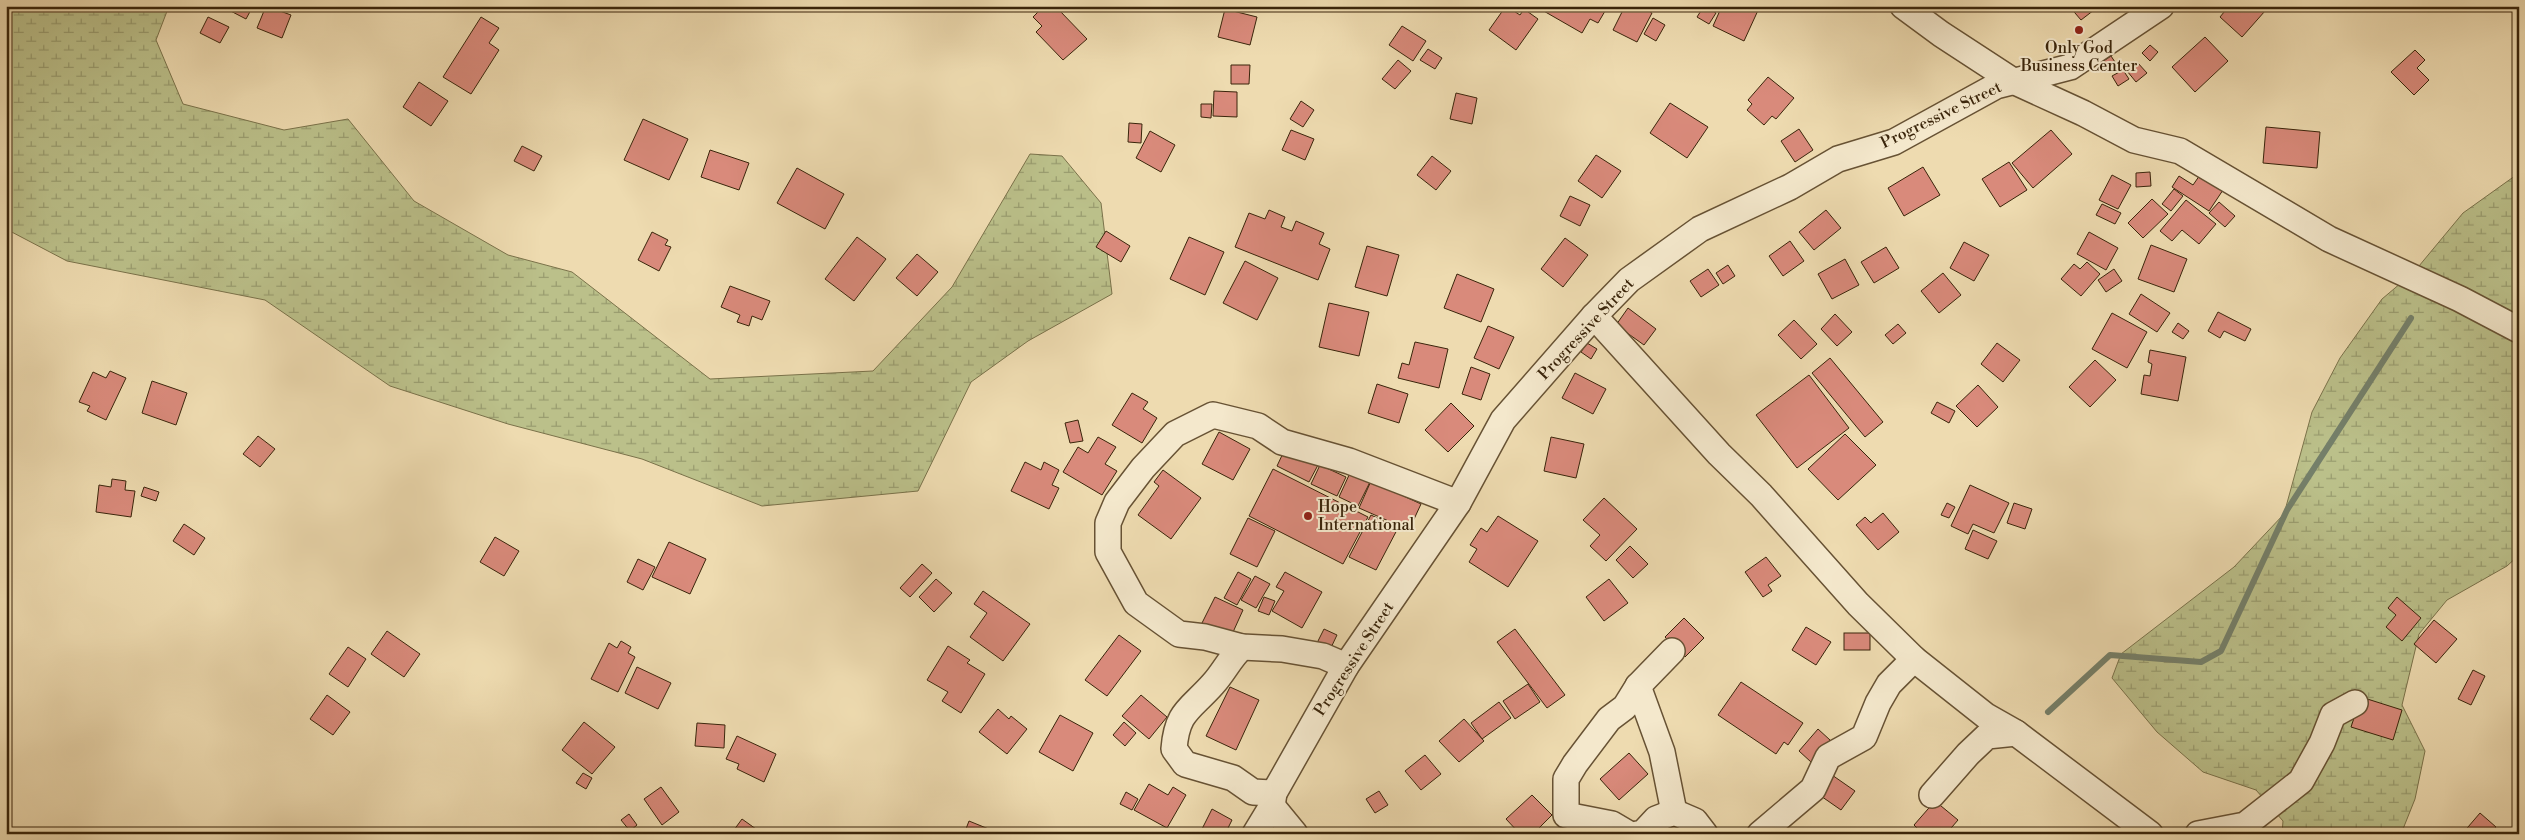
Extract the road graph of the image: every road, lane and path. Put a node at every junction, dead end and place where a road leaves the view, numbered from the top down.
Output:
1 (1903, 6) edge
2 (2161, 6) edge
3 (2013, 81) junction
4 (1594, 316) junction
5 (2519, 330) edge
6 (1458, 503) junction
7 (1242, 647) junction
8 (1672, 651) dead end
9 (1914, 659) junction
10 (1346, 666) junction
11 (1638, 686) junction
12 (2355, 703) dead end
13 (2016, 733) junction
14 (1932, 795) dead end
15 (1273, 800) junction
16 (1674, 812) junction
17 (1255, 834) edge
18 (1295, 834) edge
19 (1638, 834) edge
20 (1705, 834) edge
21 (1760, 834) edge
22 (2150, 834) edge
23 (2198, 834) edge

1 - 3 street
2 - 3 street, Progressive Street
3 - 4 street, Progressive Street
3 - 5 street
4 - 6 street, Progressive Street
4 - 9 street
6 - 7 street
6 - 10 street, Progressive Street
7 - 10 street
7 - 15 street
8 - 11 street
9 - 13 street
9 - 21 street
10 - 15 street, Progressive Street
11 - 16 street
11 - 19 street
12 - 23 street
13 - 14 street
13 - 22 street
15 - 17 street, Progressive Street
15 - 18 street
16 - 19 street
16 - 20 street

